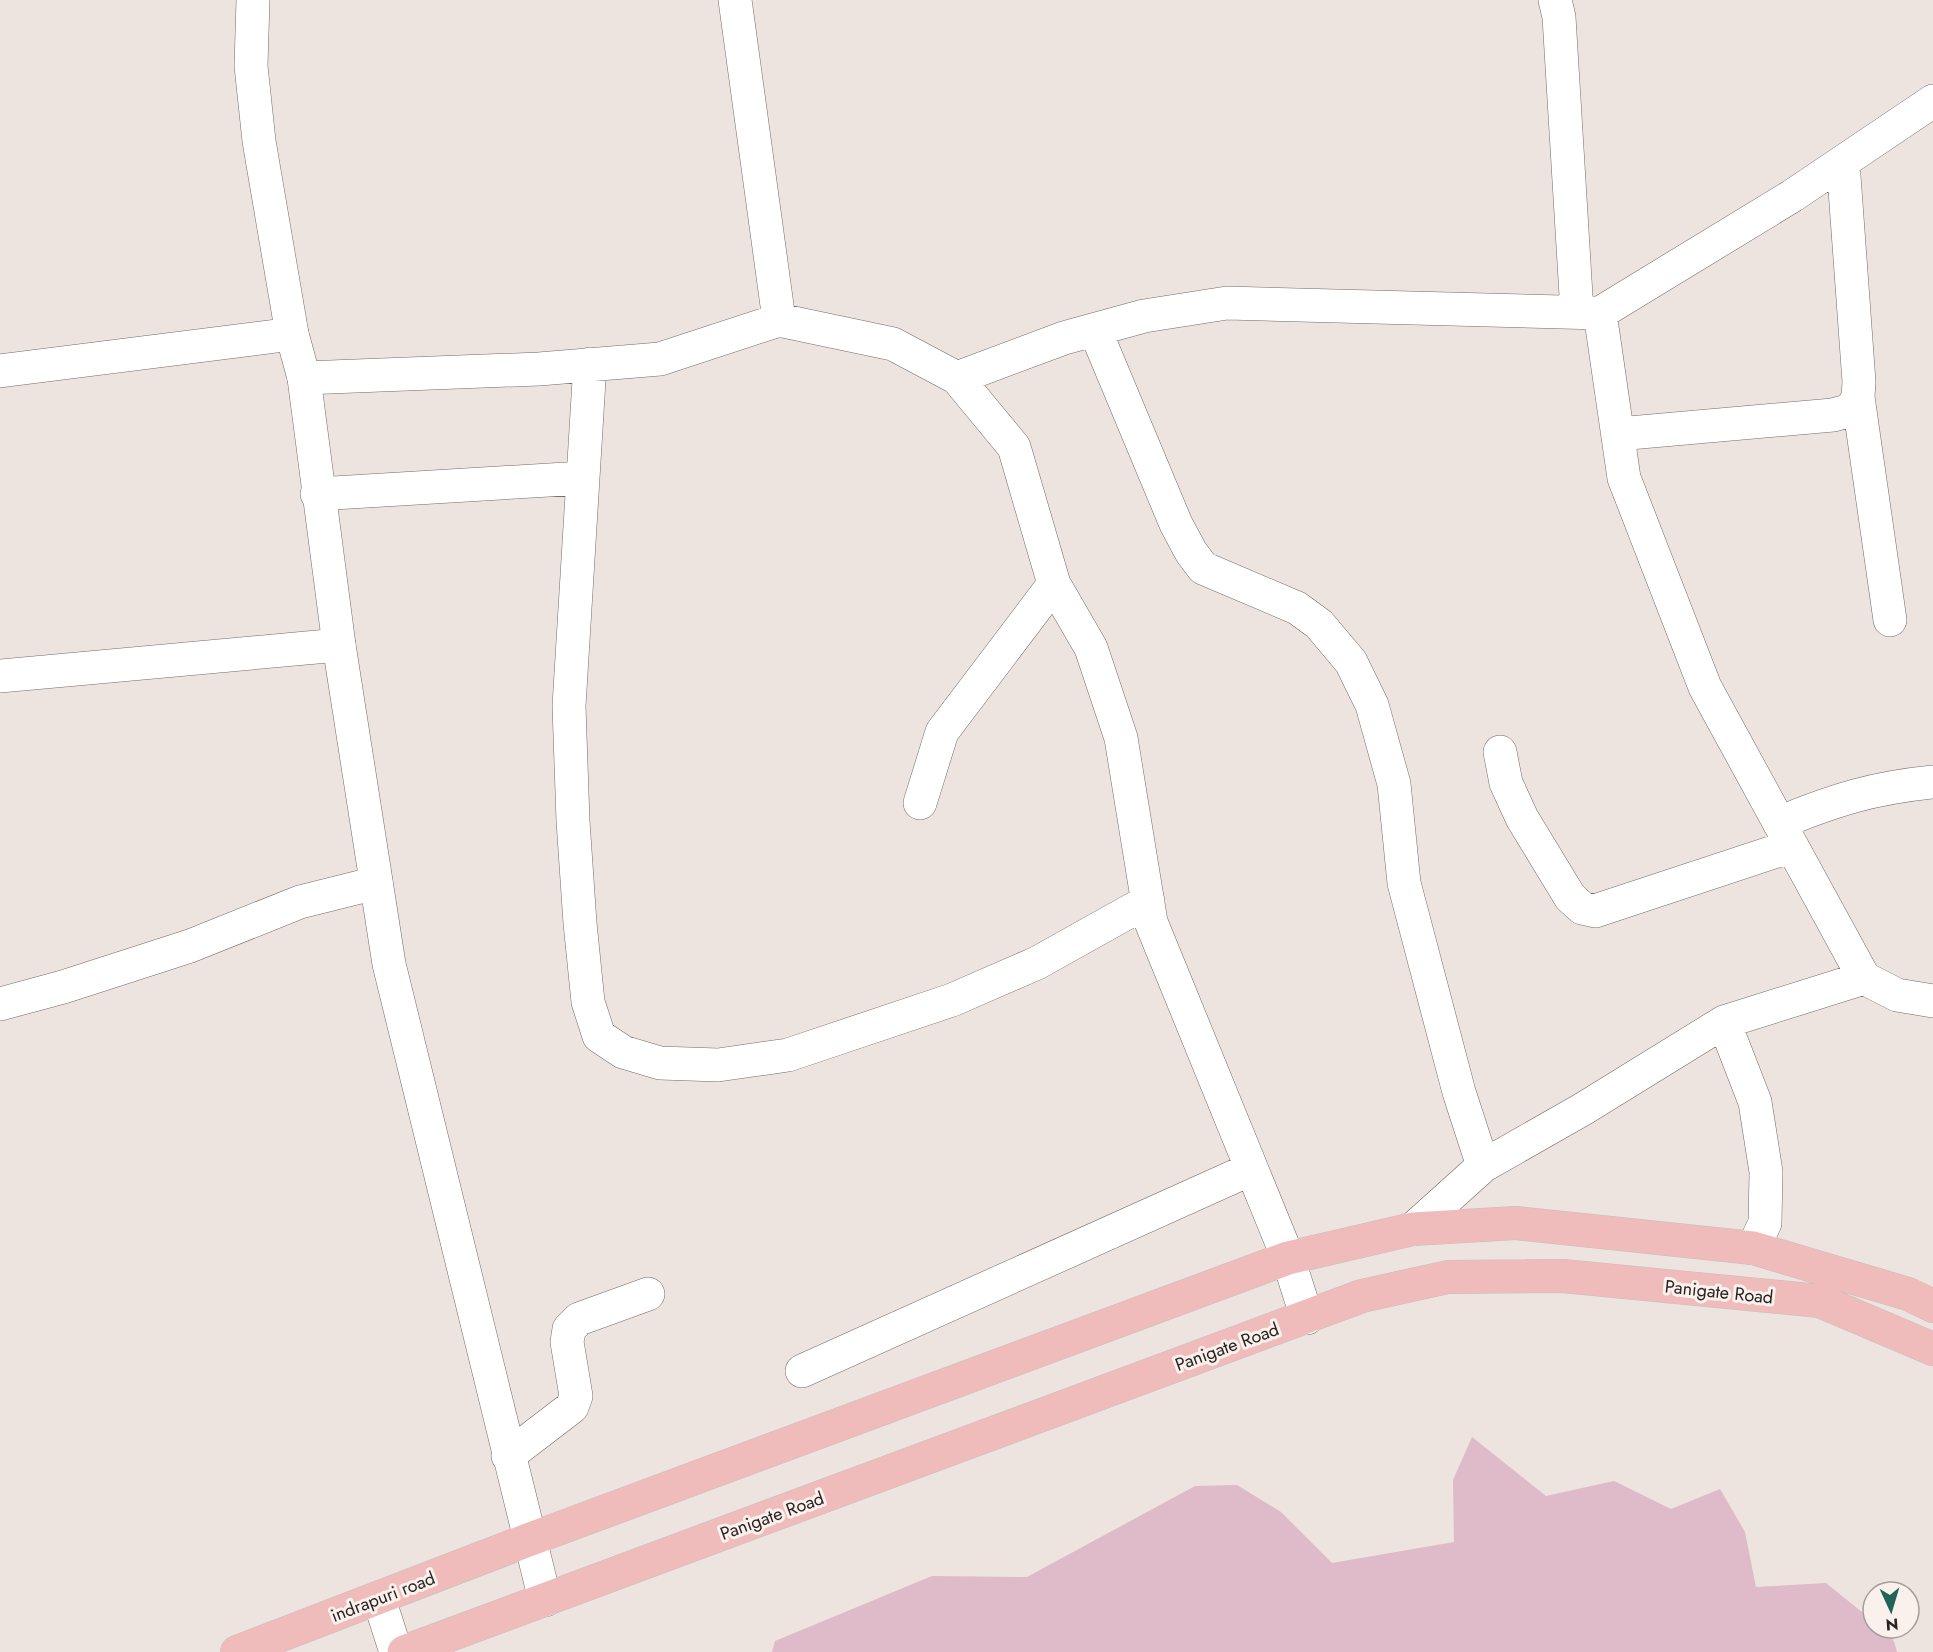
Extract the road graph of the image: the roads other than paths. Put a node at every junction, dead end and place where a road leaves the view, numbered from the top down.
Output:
1 (253, 0) edge
2 (735, 0) edge
3 (1555, 0) edge
4 (1933, 102) edge
5 (1843, 162) junction
6 (1588, 312) junction
7 (779, 320) junction
8 (1095, 330) junction
9 (292, 334) junction
10 (590, 364) junction
11 (0, 371) edge
12 (304, 378) junction
13 (957, 378) junction
14 (1858, 397) junction
15 (1618, 434) junction
16 (582, 477) junction
17 (317, 494) junction
18 (1054, 584) junction
19 (1890, 620) dead end
20 (339, 645) junction
21 (0, 676) edge
22 (1500, 752) dead end
23 (1933, 782) edge
24 (920, 803) dead end
25 (1786, 834) junction
26 (376, 883) junction
27 (1148, 901) junction
28 (1864, 978) junction
29 (1933, 1001) edge
30 (0, 1004) edge
31 (1724, 1023) junction
32 (1483, 1166) junction
33 (1251, 1169) junction
34 (1413, 1229) junction
35 (1754, 1248) junction
36 (1288, 1258) junction
37 (648, 1294) dead end
38 (1933, 1306) edge
39 (1307, 1318) junction
40 (1933, 1348) edge
41 (802, 1371) dead end
42 (508, 1456) junction
43 (528, 1540) junction
44 (379, 1599) junction
45 (545, 1600) junction
46 (237, 1652) edge
47 (396, 1652) edge
48 (404, 1652) edge

1 - 9 street
2 - 7 street
3 - 6 street
4 - 5 street
5 - 6 street
5 - 14 street
6 - 8 street
6 - 15 street
7 - 10 street
7 - 13 street
8 - 13 street
8 - 32 street
9 - 11 street
9 - 12 street
10 - 12 street
10 - 16 street
12 - 17 street
13 - 18 street
14 - 15 street
14 - 19 street
15 - 25 street
16 - 17 street
16 - 27 street
17 - 20 street
18 - 24 street
18 - 27 street
20 - 21 street
20 - 26 street
22 - 25 street
23 - 25 street
25 - 28 street
26 - 30 street
26 - 42 street
27 - 33 street
28 - 29 street
28 - 31 street
31 - 32 street
31 - 35 street
32 - 34 street
33 - 36 street
33 - 41 street
34 - 35 main road
34 - 36 main road
35 - 38 main road
36 - 39 street
36 - 43 main road
37 - 42 street
39 - 40 main road, Panigate Road
39 - 45 main road, Panigate Road
42 - 43 street
43 - 44 main road, indrapuri road
43 - 45 street
44 - 46 main road, indrapuri road
44 - 47 street
45 - 48 main road

